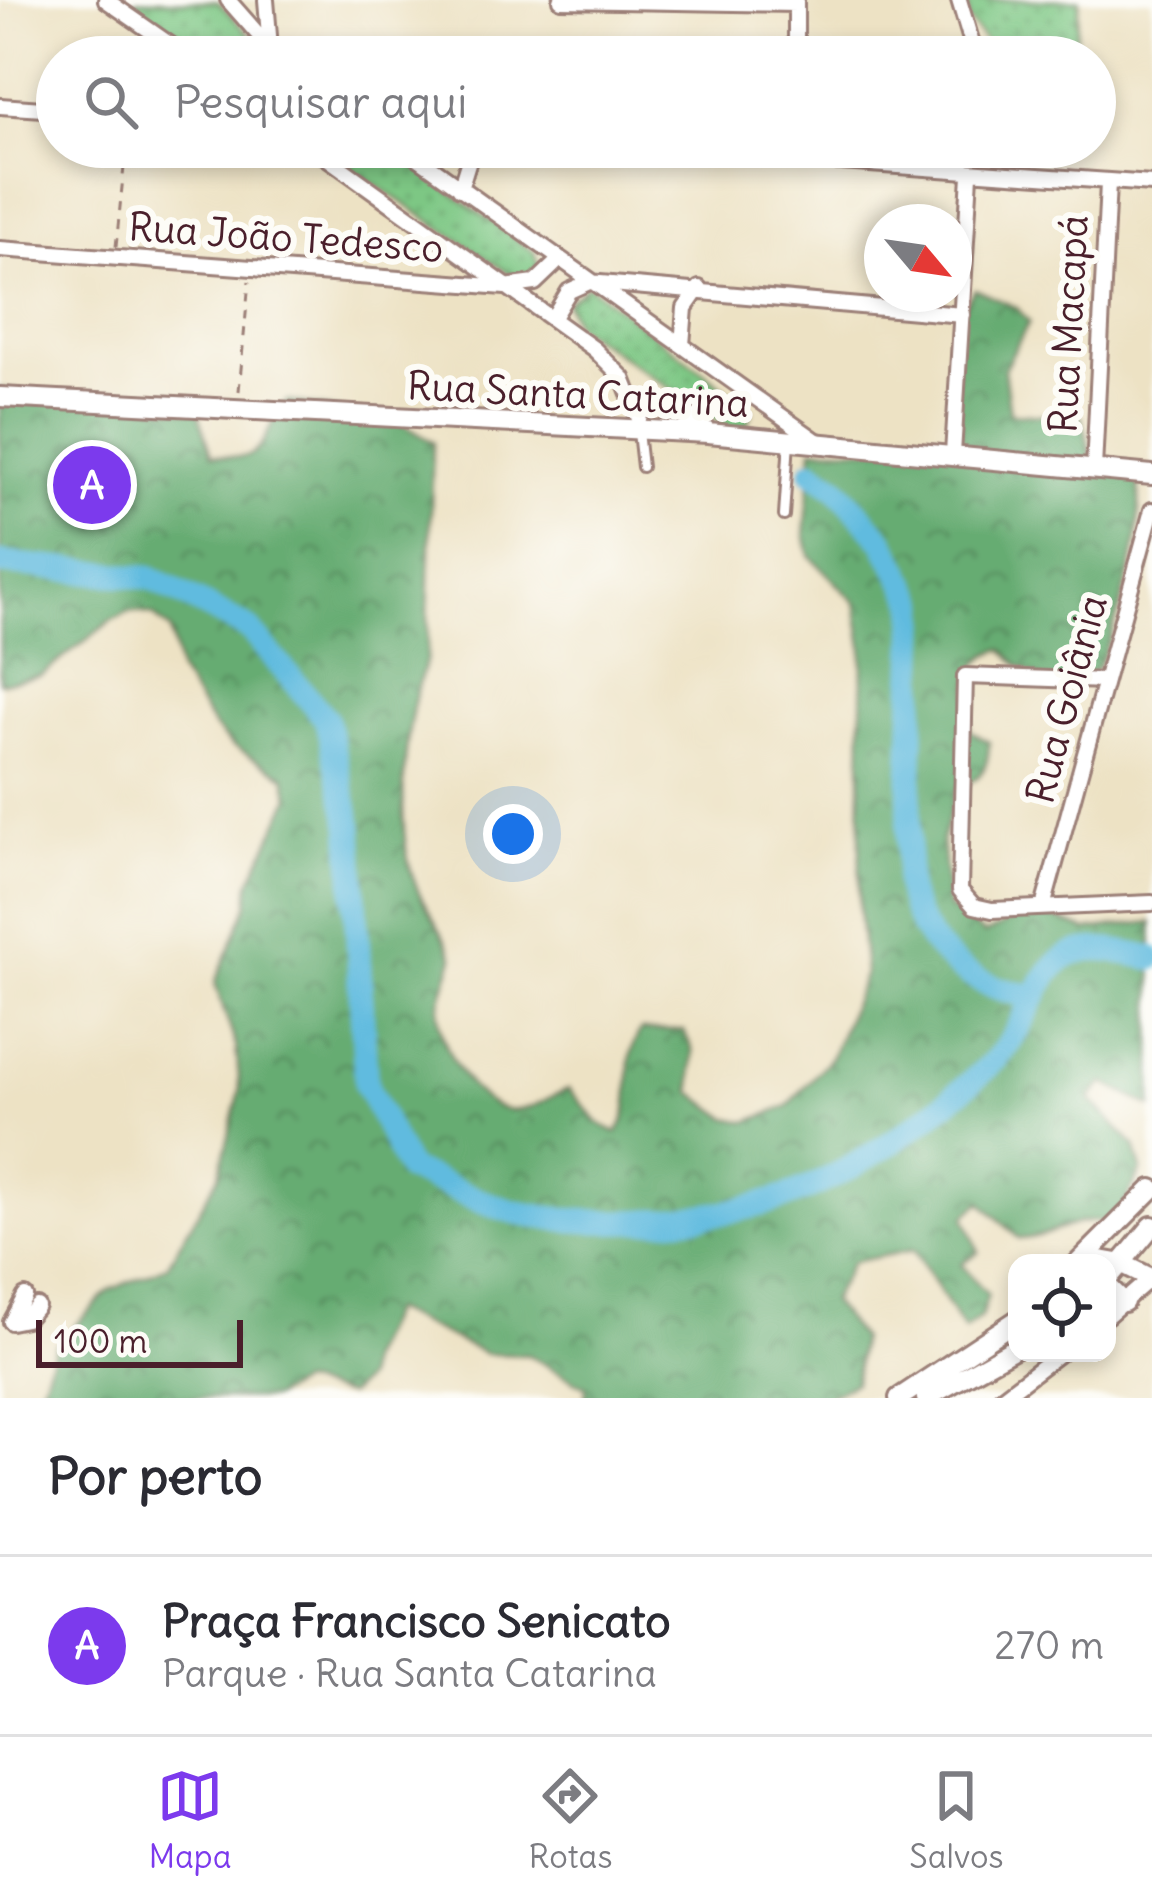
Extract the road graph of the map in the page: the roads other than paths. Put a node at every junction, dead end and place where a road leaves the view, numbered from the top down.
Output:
1 (106, 0) edge
2 (228, 0) edge
3 (266, 0) edge
4 (564, 0) edge
5 (959, 0) edge
6 (675, 2) edge
7 (796, 2) edge
8 (130, 8) edge
9 (163, 36) edge
10 (259, 36) edge
11 (268, 36) edge
12 (796, 36) edge
13 (967, 36) edge
14 (0, 106) edge
15 (36, 109) edge
16 (343, 168) edge
17 (432, 168) edge
18 (466, 168) edge
19 (910, 168) edge
20 (970, 175) junction
21 (1108, 183) junction
22 (1152, 184) edge
23 (460, 189) junction
24 (0, 249) edge
25 (558, 261) junction
26 (596, 283) junction
27 (505, 287) junction
28 (699, 288) junction
29 (962, 315) junction
30 (552, 319) junction
31 (682, 345) junction
32 (0, 397) edge
33 (757, 400) junction
34 (639, 421) junction
35 (758, 437) junction
36 (789, 440) junction
37 (818, 442) junction
38 (953, 454) junction
39 (642, 467) dead end
40 (1094, 469) junction
41 (1152, 475) edge
42 (1152, 510) edge
43 (784, 516) dead end
44 (1105, 681) junction
45 (1152, 903) edge
46 (1043, 907) junction
47 (1152, 1190) edge
48 (1152, 1226) edge
49 (1087, 1254) edge
50 (1116, 1263) edge
51 (1123, 1264) junction
52 (1116, 1272) edge
53 (1151, 1278) edge
54 (1116, 1293) edge
55 (31, 1301) dead end
56 (1124, 1302) junction
57 (1116, 1309) edge
58 (1008, 1326) edge
59 (5, 1329) edge
60 (1008, 1352) edge
61 (1048, 1362) edge
62 (899, 1398) edge
63 (926, 1398) edge
64 (1001, 1398) edge

1 - 8 street
2 - 10 street
3 - 11 street
4 - 6 street
5 - 13 street
6 - 7 street
7 - 12 street
8 - 9 street
14 - 15 street
16 - 27 street
17 - 23 street
18 - 23 street
19 - 20 street
20 - 21 street
20 - 29 street
21 - 22 street
21 - 40 street, Rua Macapá
23 - 25 street
24 - 27 street, Rua João Tedesco
25 - 26 street
25 - 27 street, Rua João Tedesco
26 - 28 street
26 - 30 street
26 - 31 street
27 - 30 street
28 - 29 street
28 - 31 street
29 - 38 street
30 - 34 street
31 - 33 street
32 - 34 street, Rua Santa Catarina
33 - 35 street
33 - 37 street
34 - 35 street, Rua Santa Catarina
34 - 39 lane
35 - 36 street, Rua Santa Catarina
36 - 37 street, Rua Santa Catarina
36 - 43 lane
37 - 38 street, Rua Santa Catarina
38 - 40 street, Rua Santa Catarina
40 - 41 street, Rua Santa Catarina
42 - 44 street, Rua Goiânia
44 - 46 street, Rua Goiânia
44 - 46 street
45 - 46 street
47 - 49 street
48 - 51 street
50 - 51 street
51 - 52 street
51 - 53 street
53 - 56 street
54 - 56 street
55 - 59 street
56 - 57 street
58 - 62 street
60 - 63 street
61 - 64 street

